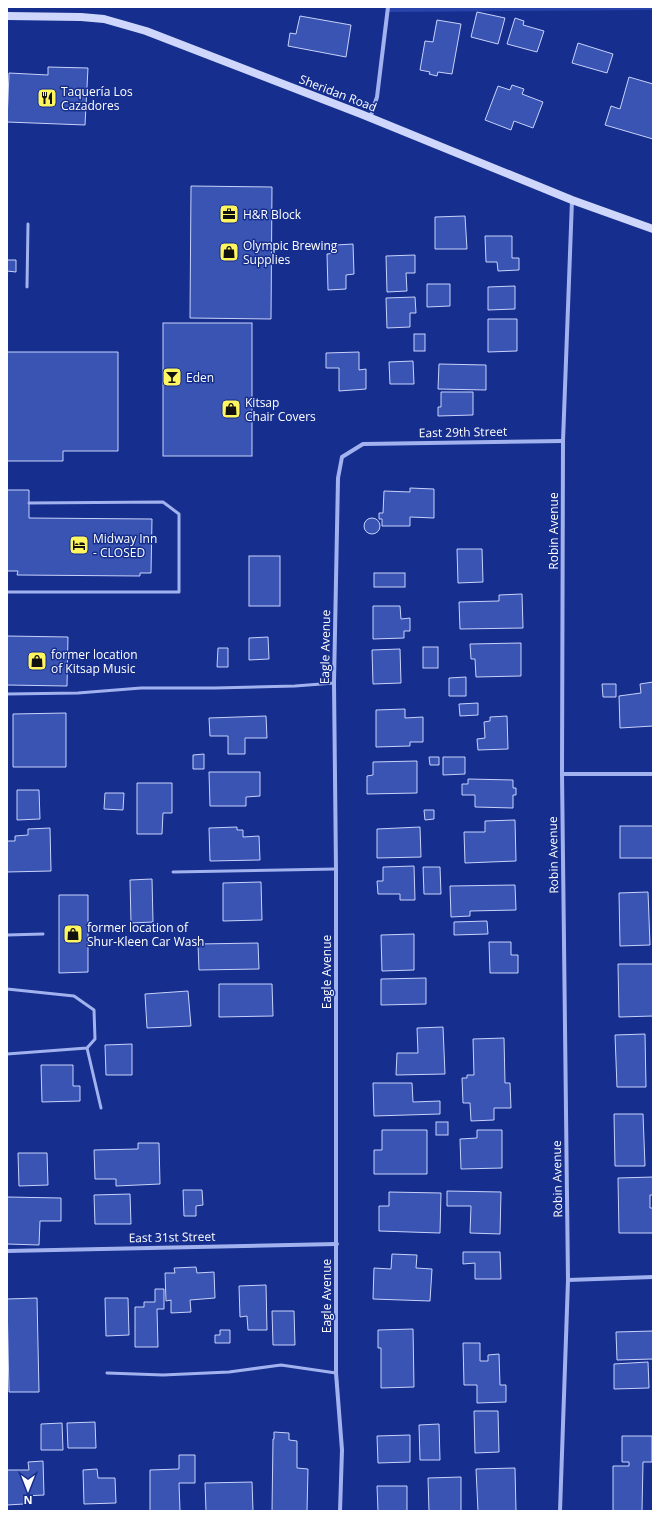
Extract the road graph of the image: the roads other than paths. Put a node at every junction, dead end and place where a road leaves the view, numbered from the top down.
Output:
1 (388, 7) edge
2 (7, 16) edge
3 (370, 118) junction
4 (572, 200) junction
5 (28, 224) dead end
6 (653, 229) edge
7 (27, 287) dead end
8 (563, 441) junction
9 (363, 444) joint
10 (29, 503) dead end
11 (7, 592) edge
12 (334, 683) junction
13 (7, 694) edge
14 (562, 774) junction
15 (653, 774) edge
16 (336, 869) junction
17 (173, 872) dead end
18 (43, 934) dead end
19 (7, 935) edge
20 (7, 989) edge
21 (87, 1048) junction
22 (7, 1054) edge
23 (101, 1108) dead end
24 (337, 1244) junction
25 (7, 1251) edge
26 (653, 1277) edge
27 (568, 1280) junction
28 (107, 1373) dead end
29 (336, 1373) junction
30 (340, 1511) edge
31 (560, 1511) edge

1 - 3 street
2 - 3 main road, Sheridan Road
3 - 4 main road, Sheridan Road
4 - 6 main road, Sheridan Road
4 - 8 street, Robin Avenue
5 - 7 lane
8 - 9 street, East 29th Street
8 - 14 street, Robin Avenue
9 - 12 street, Eagle Avenue
10 - 11 lane
12 - 13 lane
12 - 16 street, Eagle Avenue
14 - 15 street
14 - 27 street, Robin Avenue
16 - 17 lane
16 - 24 street, Eagle Avenue
18 - 19 lane
20 - 21 lane
21 - 22 lane
21 - 23 lane
24 - 25 street, East 31st Street
24 - 29 street, Eagle Avenue
26 - 27 street
27 - 31 street, Robin Avenue
28 - 29 lane
29 - 30 street, Eagle Avenue

